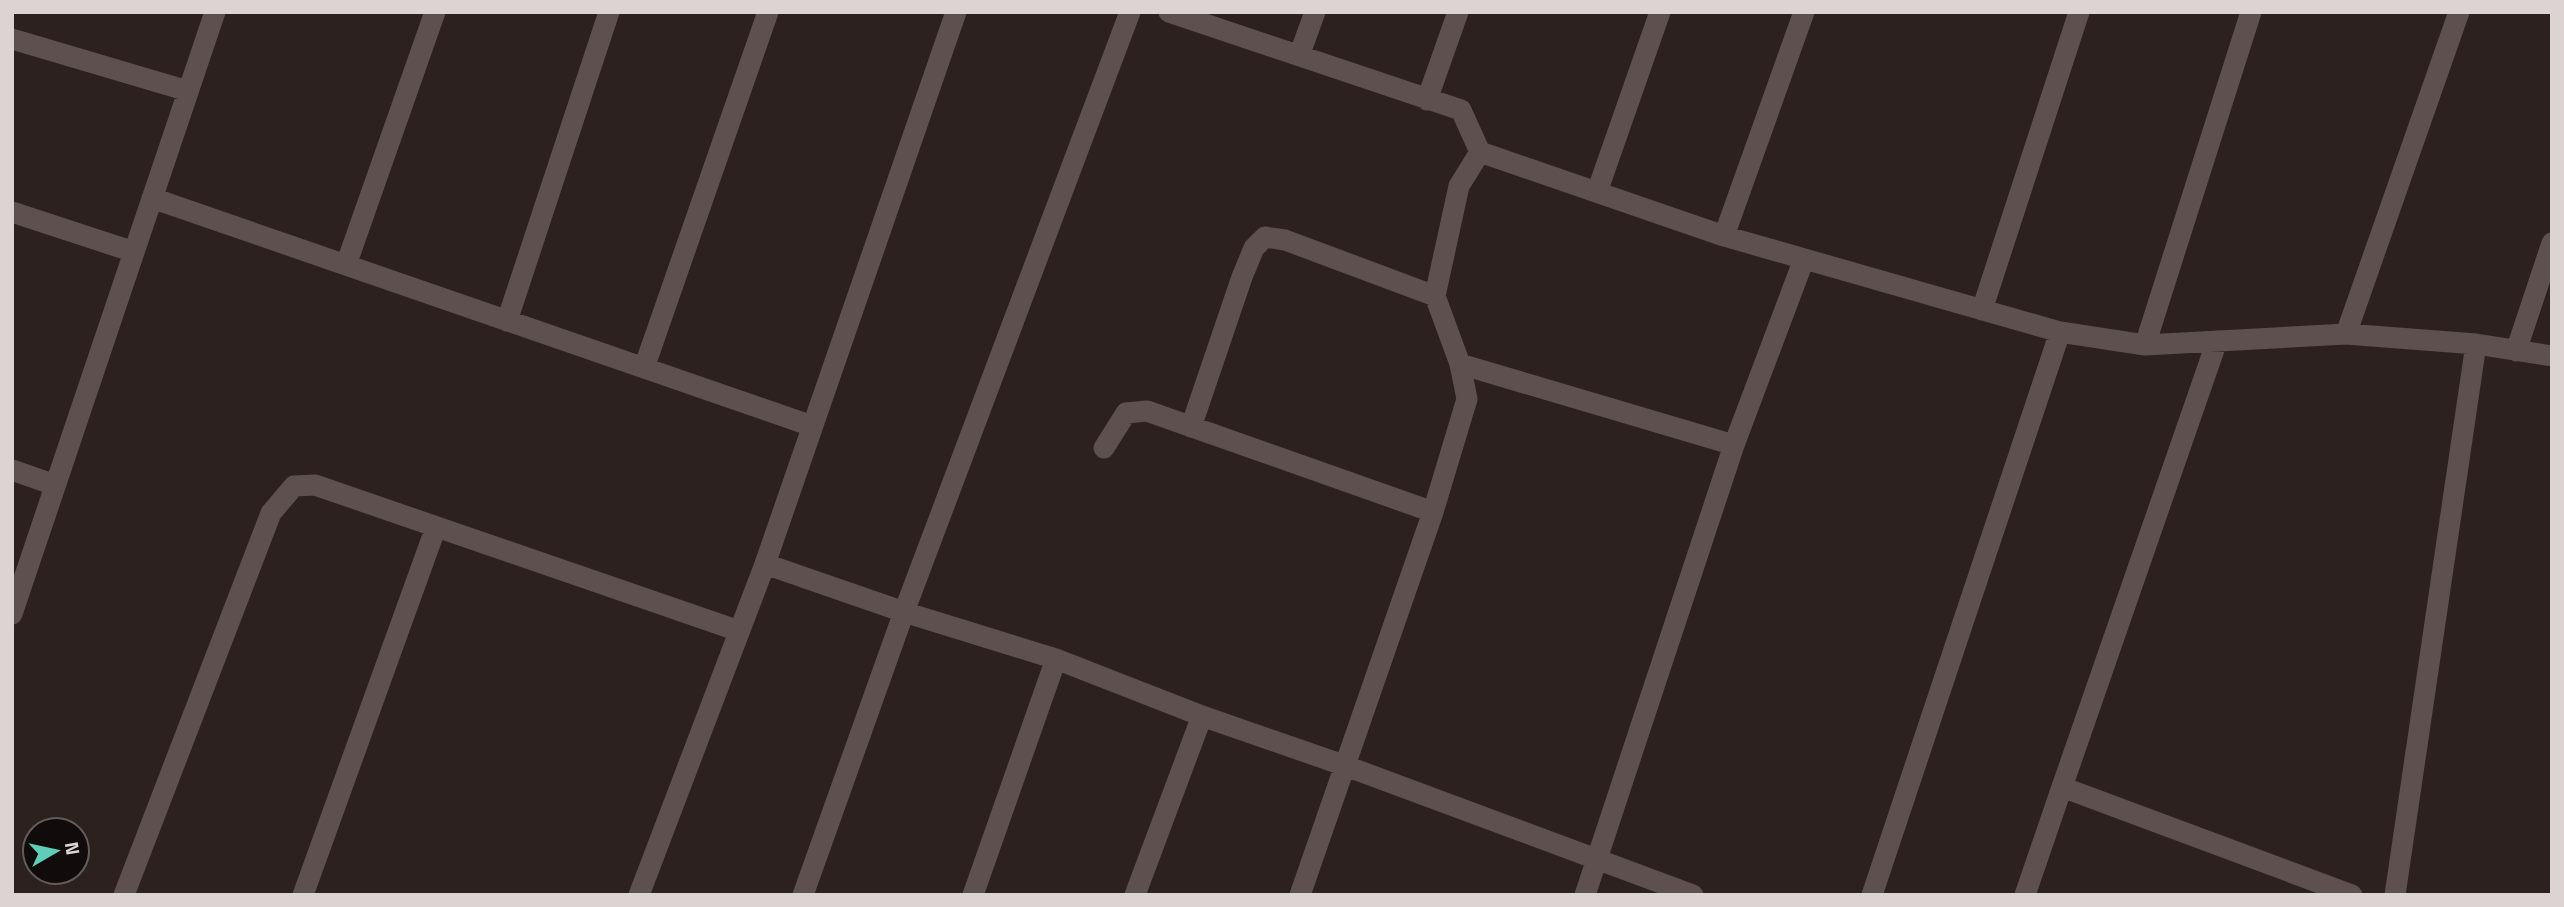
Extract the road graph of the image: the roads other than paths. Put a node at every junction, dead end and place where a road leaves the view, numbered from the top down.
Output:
1 (215, 12) edge
2 (435, 12) edge
3 (609, 12) edge
4 (768, 12) edge
5 (956, 12) edge
6 (1130, 12) edge
7 (1169, 12) edge
8 (1315, 12) edge
9 (1458, 12) edge
10 (1660, 12) edge
11 (1804, 12) edge
12 (2080, 12) edge
13 (2251, 12) edge
14 (2459, 12) edge
15 (12, 39) edge
16 (1299, 56) junction
17 (188, 92) junction
18 (1427, 100) junction
19 (1480, 152) junction
20 (1597, 192) junction
21 (152, 198) junction
22 (12, 212) edge
23 (1724, 236) junction
24 (2552, 243) edge
25 (134, 252) junction
26 (1804, 259) junction
27 (346, 265) junction
28 (1435, 296) junction
29 (1982, 310) junction
30 (507, 321) junction
31 (2060, 332) junction
32 (2346, 334) junction
33 (2217, 341) junction
34 (2476, 344) junction
35 (2145, 345) junction
36 (2516, 351) junction
37 (2552, 356) edge
38 (1461, 364) junction
39 (644, 368) junction
40 (812, 426) junction
41 (1191, 427) junction
42 (1734, 445) junction
43 (1104, 448) dead end
44 (12, 470) edge
45 (55, 485) junction
46 (1433, 512) junction
47 (436, 527) junction
48 (765, 564) junction
49 (904, 612) junction
50 (12, 614) edge
51 (739, 631) junction
52 (1056, 659) junction
53 (1202, 716) junction
54 (1346, 766) junction
55 (2062, 787) junction
56 (1597, 859) junction
57 (124, 895) edge
58 (303, 895) edge
59 (639, 895) edge
60 (803, 895) edge
61 (973, 895) edge
62 (1135, 895) edge
63 (1300, 895) edge
64 (1585, 895) edge
65 (1693, 895) edge
66 (1872, 895) edge
67 (2025, 895) edge
68 (2352, 895) edge
69 (2395, 895) edge

1 - 17 street
2 - 27 street
3 - 30 street
4 - 39 street
5 - 40 street
6 - 49 street
7 - 16 street
8 - 16 street
9 - 18 street
10 - 20 street
11 - 23 street
12 - 29 street
13 - 35 street
14 - 32 street
15 - 17 street
16 - 18 street
17 - 21 street
18 - 19 street
19 - 20 street
19 - 28 street
20 - 23 street
21 - 25 street
21 - 27 street
22 - 25 street
23 - 26 street
24 - 36 street
25 - 45 street
26 - 29 street
26 - 42 street
27 - 30 street
28 - 38 street
28 - 41 street
29 - 31 street
30 - 39 street
31 - 35 street
31 - 66 street
32 - 33 street
32 - 34 street
33 - 35 street
33 - 55 street
34 - 36 street
34 - 69 street
36 - 37 street
38 - 42 street
38 - 46 street
39 - 40 street
40 - 48 street
41 - 43 street
41 - 46 street
42 - 56 street
44 - 45 street
45 - 50 street
46 - 54 street
47 - 51 street
47 - 57 street
47 - 58 street
48 - 49 street
48 - 51 street
49 - 52 street
49 - 60 street
51 - 59 street
52 - 53 street
52 - 61 street
53 - 54 street
53 - 62 street
54 - 56 street
54 - 63 street
55 - 67 street
55 - 68 street
56 - 64 street
56 - 65 street

